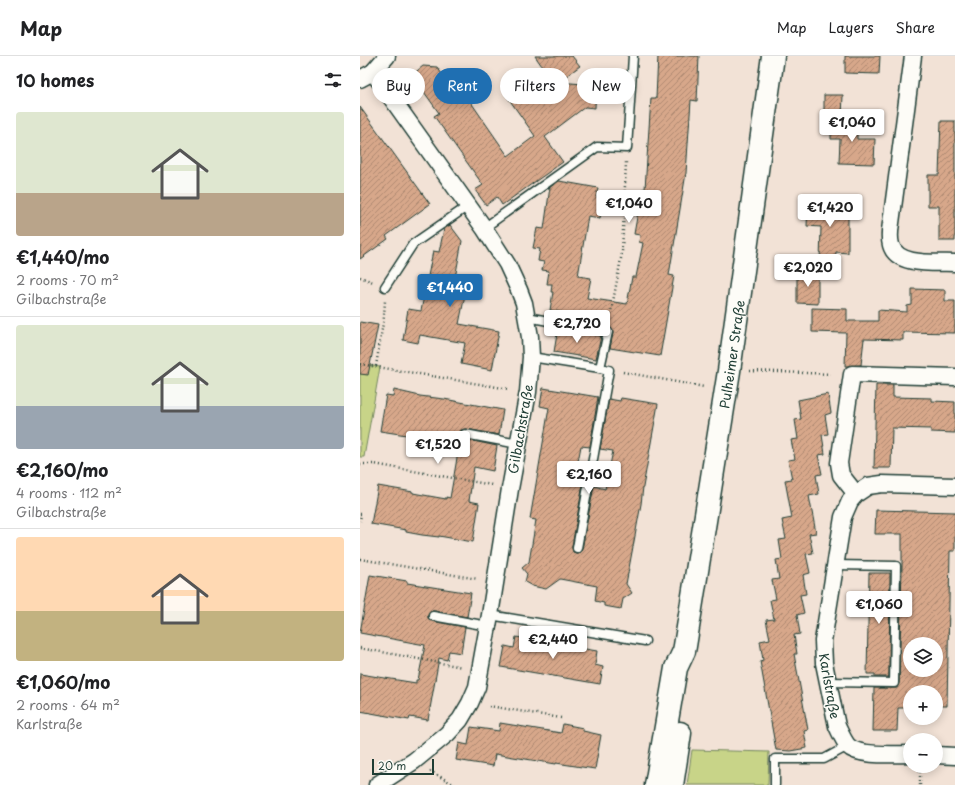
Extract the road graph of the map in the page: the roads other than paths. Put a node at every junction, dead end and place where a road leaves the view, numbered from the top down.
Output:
1 (387, 56) edge
2 (633, 56) edge
3 (773, 56) edge
4 (913, 56) edge
5 (367, 76) edge
6 (468, 206) junction
7 (484, 228) junction
8 (955, 263) edge
9 (385, 286) road end
10 (527, 317) junction
11 (531, 357) junction
12 (600, 368) junction
13 (955, 377) edge
14 (465, 434) dead end
15 (518, 444) junction
16 (955, 486) edge
17 (856, 494) junction
18 (577, 548) dead end
19 (835, 565) junction
20 (433, 616) dead end
21 (489, 621) junction
22 (645, 641) dead end
23 (684, 651) junction
24 (828, 682) junction
25 (848, 746) junction
26 (903, 754) edge
27 (943, 755) edge
28 (955, 756) edge
29 (377, 785) edge
30 (656, 785) edge
31 (672, 785) edge
32 (775, 785) edge

1 - 5 street
2 - 7 lane
3 - 23 main road, Pulheimer Straße
4 - 8 street
5 - 6 street, Gilbachstraße
6 - 7 street, Gilbachstraße
6 - 9 lane
7 - 10 street, Gilbachstraße
10 - 11 street, Gilbachstraße
10 - 12 lane
11 - 12 lane
11 - 15 street, Gilbachstraße
12 - 18 lane
13 - 17 street
14 - 15 lane
15 - 21 street, Gilbachstraße
16 - 17 street
17 - 19 street, Karlstraße
19 - 24 street, Karlstraße
19 - 24 lane
20 - 21 lane
21 - 22 lane
21 - 29 street, Gilbachstraße
23 - 30 main road, Pulheimer Straße
23 - 31 main road, Pulheimer Straße
24 - 25 street, Karlstraße
25 - 26 street
25 - 32 lane
27 - 28 street

